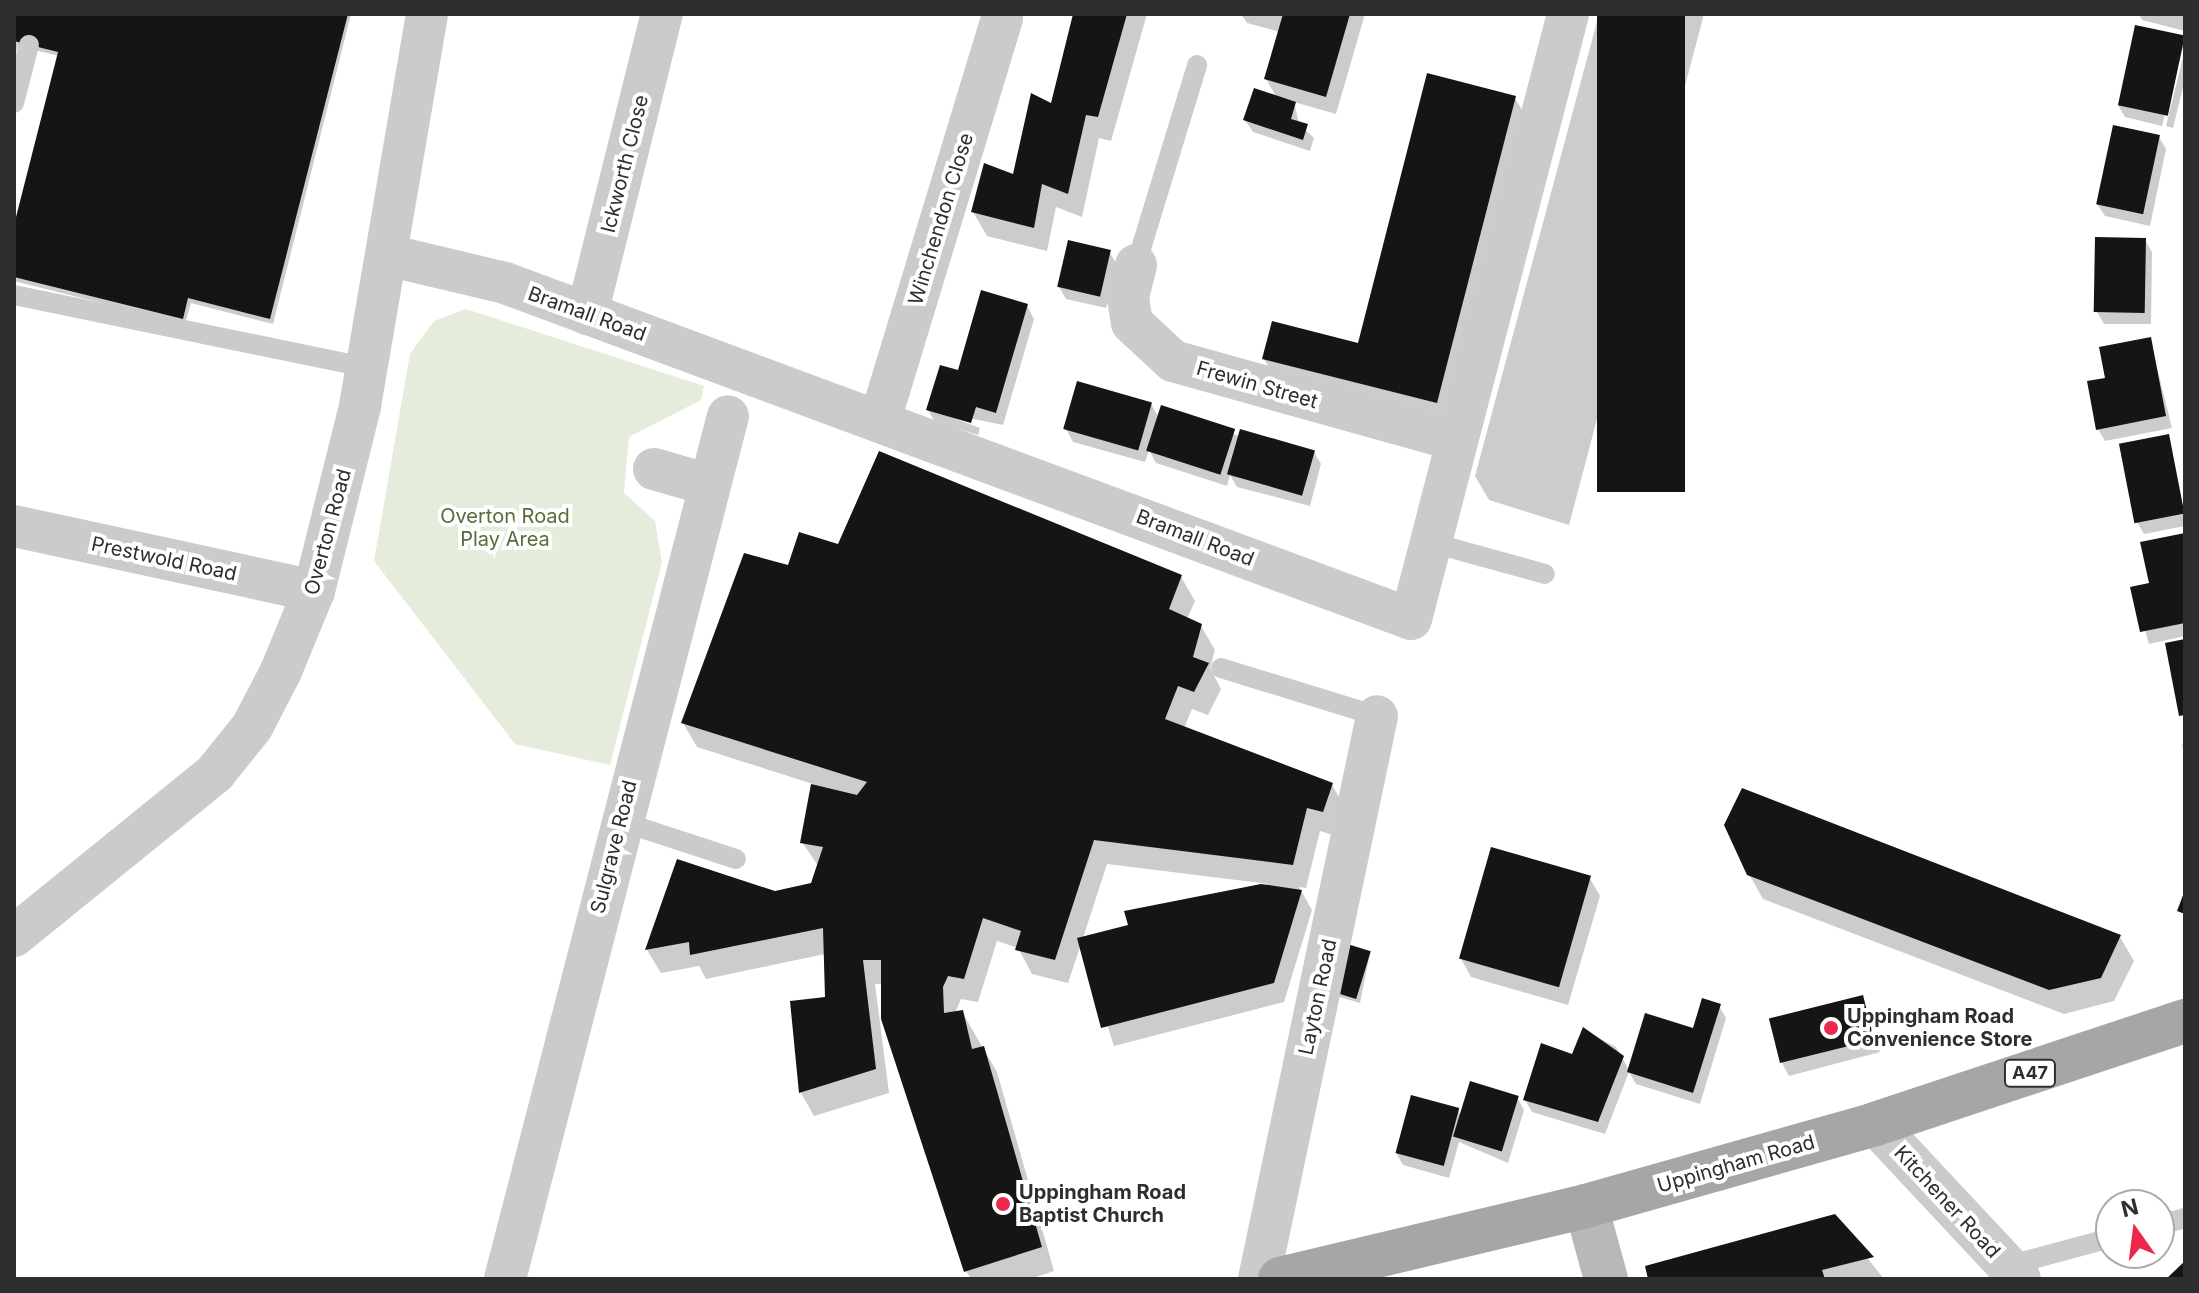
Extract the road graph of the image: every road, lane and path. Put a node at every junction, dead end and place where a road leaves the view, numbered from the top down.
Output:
1 (427, 14) edge
2 (662, 14) edge
3 (1568, 14) edge
4 (1002, 18) dead end
5 (29, 45) dead end
6 (1197, 65) dead end
7 (14, 103) edge
8 (387, 255) junction
9 (1136, 265) joint
10 (14, 295) edge
11 (587, 314) junction
12 (366, 367) junction
13 (728, 416) dead end
14 (880, 420) junction
15 (1453, 439) junction
16 (654, 469) dead end
17 (709, 485) junction
18 (14, 526) edge
19 (1429, 542) junction
20 (1545, 574) dead end
21 (314, 591) junction
22 (1221, 668) dead end
23 (1377, 716) joint
24 (620, 821) junction
25 (736, 859) dead end
26 (14, 936) edge
27 (2185, 1021) edge
28 (1875, 1124) junction
29 (1586, 1206) junction
30 (2095, 1244) edge
31 (2014, 1272) edge
32 (505, 1279) edge
33 (1259, 1279) edge
34 (1282, 1279) edge
35 (1606, 1279) edge

1 - 8 street, Overton Road
2 - 11 street, Ickworth Close
3 - 15 street, Bramall Road
4 - 14 street, Winchendon Close
5 - 7 lane
6 - 9 lane
8 - 11 street, Bramall Road
8 - 12 street, Overton Road
9 - 15 street, Frewin Street
10 - 12 lane
11 - 14 street, Bramall Road
12 - 21 street, Overton Road
13 - 17 street, Sulgrave Road
14 - 19 street, Bramall Road
15 - 19 street, Bramall Road
16 - 17 street
17 - 24 street, Sulgrave Road
18 - 21 street, Prestwold Road
19 - 20 lane
21 - 26 street, Overton Road
22 - 23 lane
23 - 33 street, Layton Road
24 - 25 lane
24 - 32 street, Sulgrave Road
27 - 28 main road, Uppingham Road / A47
28 - 29 main road, Uppingham Road / A47
28 - 31 street, Kitchener Road
29 - 34 main road, Uppingham Road / A47
29 - 35 main road
30 - 31 lane

